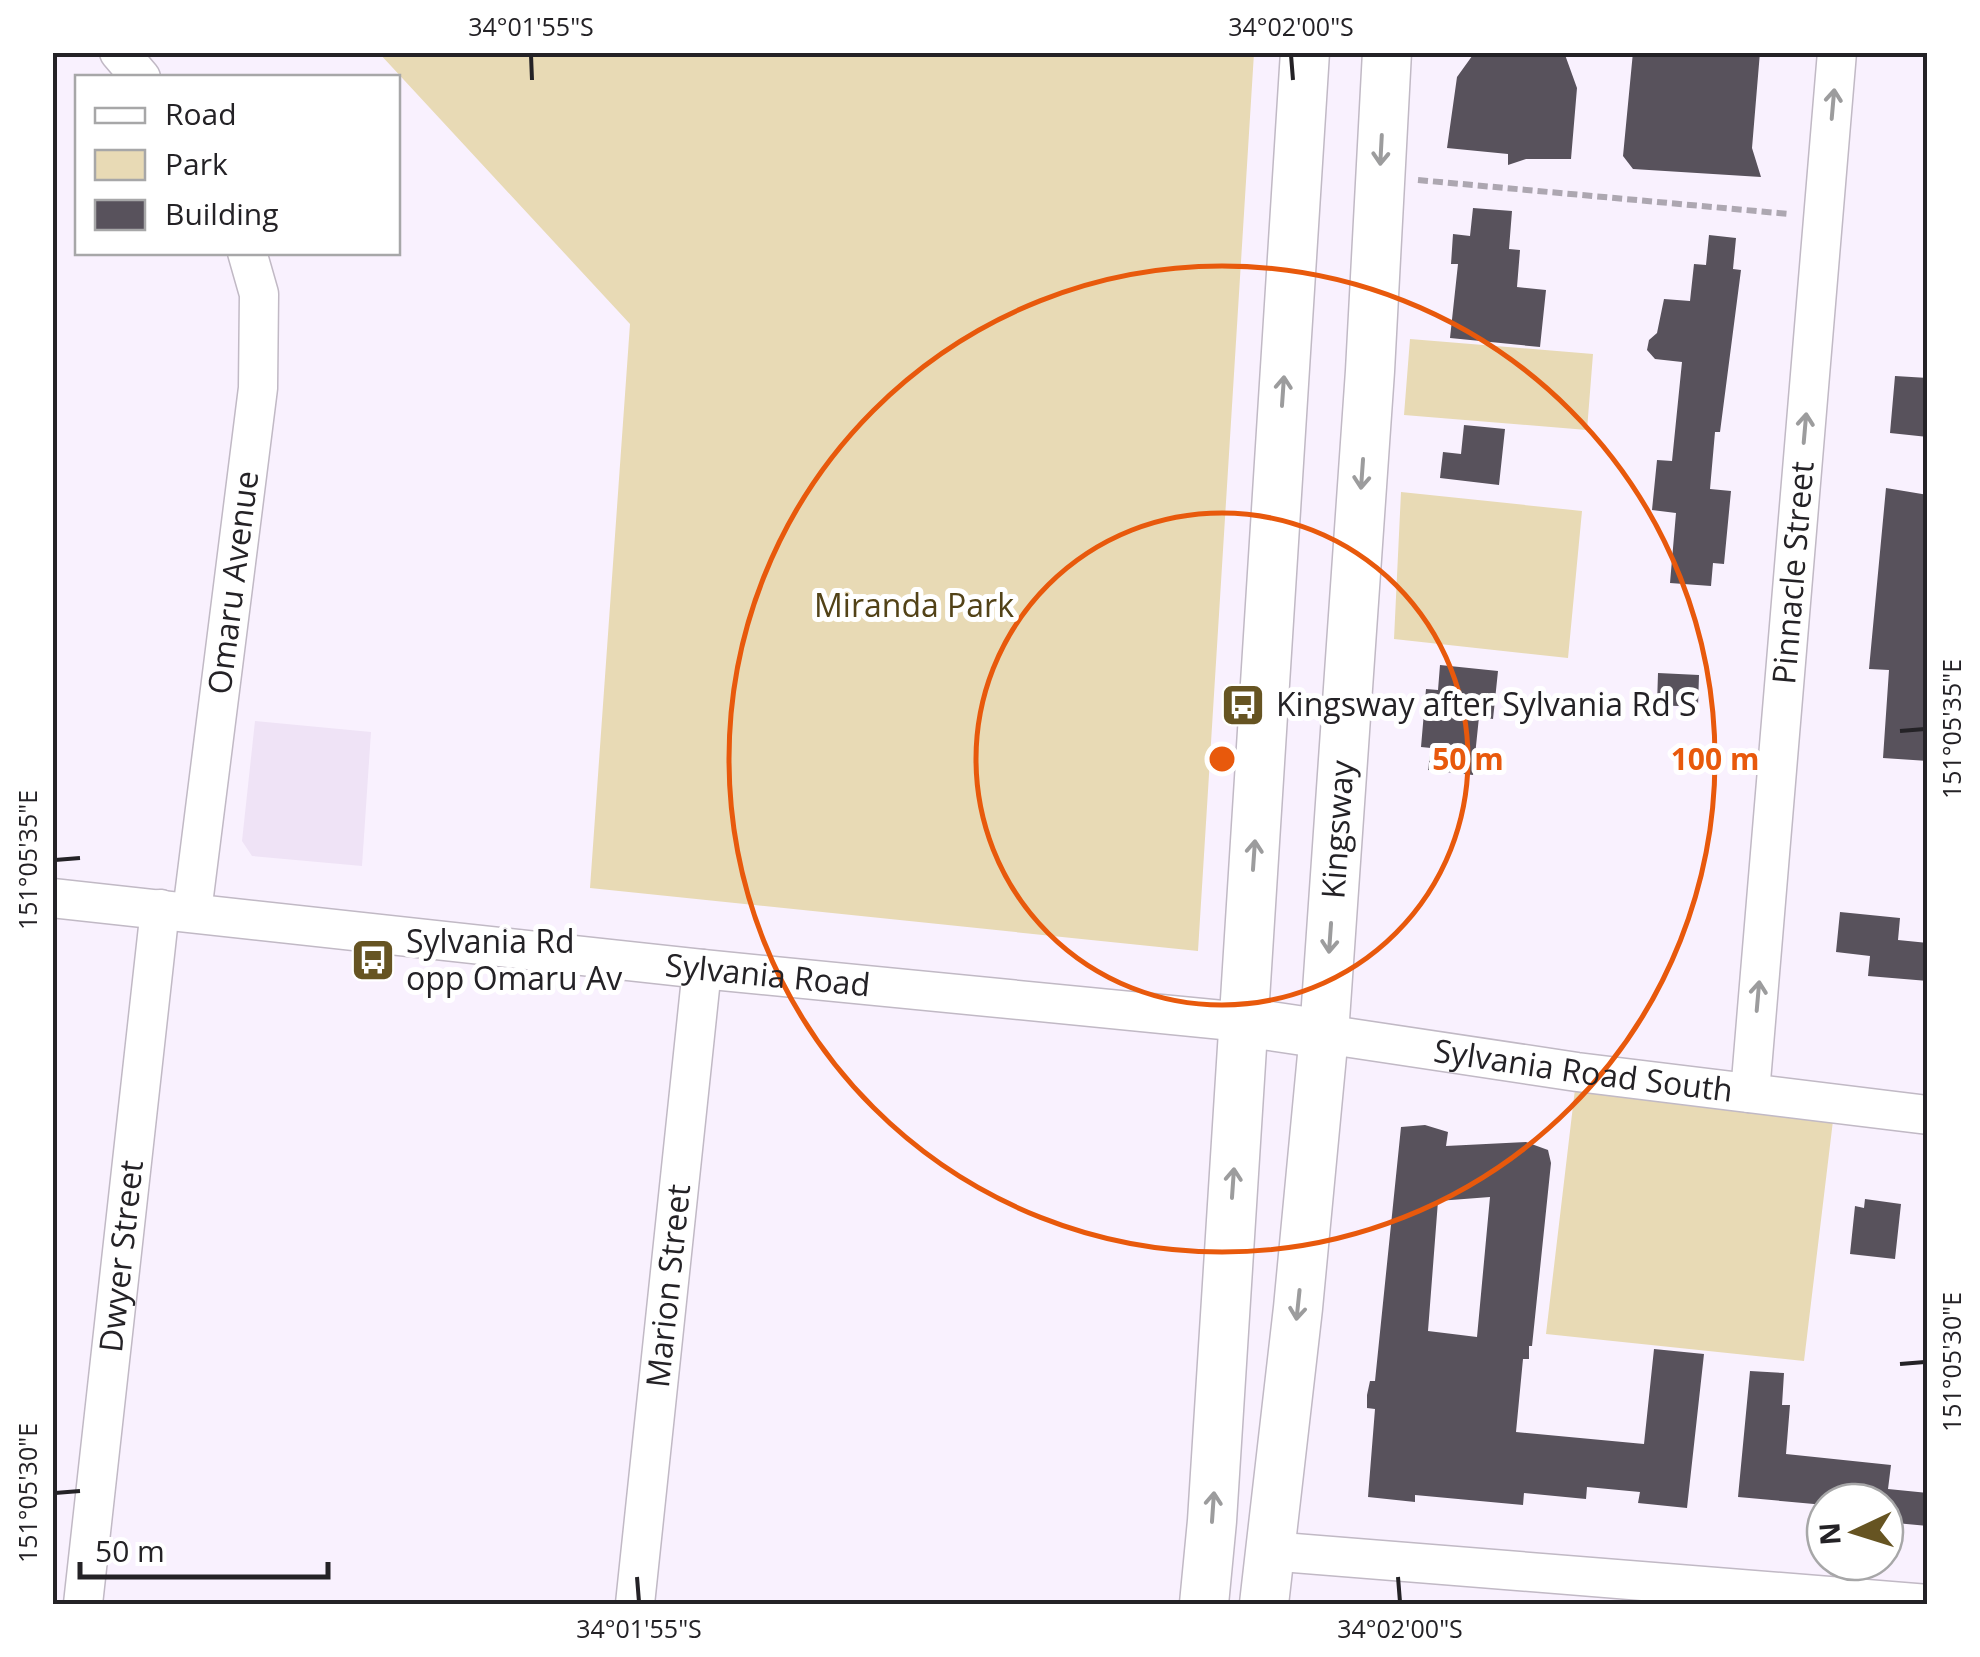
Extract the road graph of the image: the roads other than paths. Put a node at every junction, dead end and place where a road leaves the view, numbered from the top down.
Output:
1 (118, 52) edge
2 (1306, 52) edge
3 (1386, 52) edge
4 (1837, 52) edge
5 (138, 75) edge
6 (248, 255) edge
7 (52, 898) edge
8 (176, 910) junction
9 (702, 969) junction
10 (1243, 1022) junction
11 (1324, 1034) junction
12 (1750, 1093) junction
13 (1928, 1115) edge
14 (1269, 1551) junction
15 (83, 1604) edge
16 (635, 1604) edge
17 (1204, 1604) edge
18 (1264, 1604) edge
19 (1928, 1604) edge

1 - 5 street
10 -> 2 main road
3 -> 11 main road, Kingsway
12 -> 4 street, Pinnacle Street
6 - 8 street, Omaru Avenue
7 - 8 street, Sylvania Road
8 - 9 street, Sylvania Road
8 - 15 street, Dwyer Street
9 - 10 street, Sylvania Road
9 - 16 street, Marion Street
10 - 11 main road, Sylvania Road South
17 -> 10 main road
11 - 12 street, Sylvania Road South
11 -> 14 main road, Kingsway
12 - 13 street, Sylvania Road South
14 - 18 main road, Kingsway
14 - 19 street

